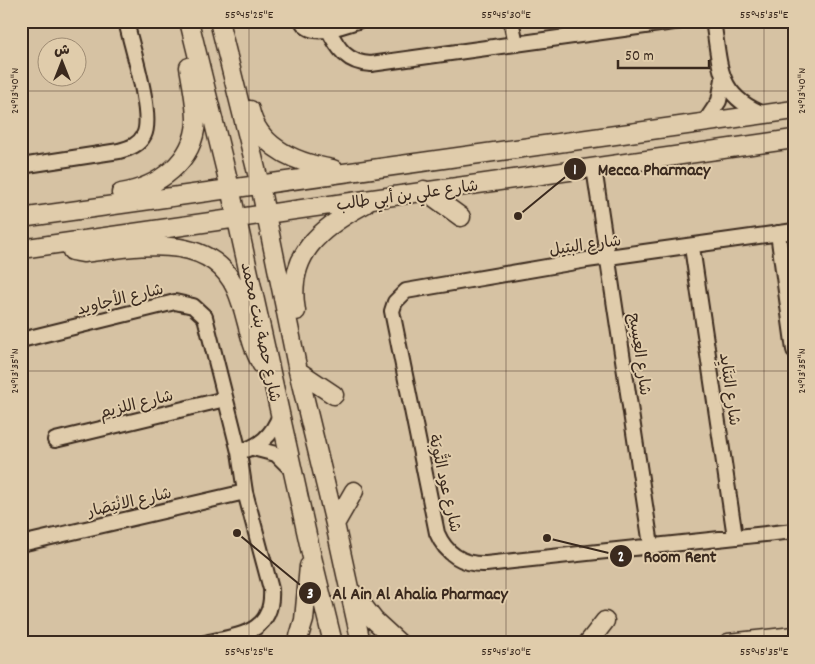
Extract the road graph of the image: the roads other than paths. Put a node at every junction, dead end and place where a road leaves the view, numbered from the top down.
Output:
1 (126, 21) edge
2 (219, 21) edge
3 (302, 21) edge
4 (358, 21) edge
5 (511, 21) edge
6 (681, 21) edge
7 (713, 21) edge
8 (189, 22) edge
9 (328, 29) junction
10 (516, 43) junction
11 (226, 48) junction
12 (724, 79) junction
13 (794, 110) edge
14 (766, 115) junction
15 (705, 122) junction
16 (794, 139) edge
17 (443, 159) junction
18 (21, 166) edge
19 (594, 168) junction
20 (260, 185) junction
21 (230, 188) junction
22 (424, 190) junction
23 (376, 198) junction
24 (46, 214) junction
25 (265, 214) junction
26 (462, 217) dead end
27 (21, 218) edge
28 (236, 219) junction
29 (794, 231) edge
30 (778, 233) junction
31 (45, 246) junction
32 (692, 247) junction
33 (21, 249) edge
34 (609, 258) junction
35 (392, 311) joint
36 (21, 340) edge
37 (794, 350) edge
38 (298, 371) junction
39 (274, 386) junction
40 (334, 395) dead end
41 (225, 399) junction
42 (280, 415) junction
43 (55, 440) dead end
44 (253, 448) junction
45 (238, 452) junction
46 (293, 471) junction
47 (354, 491) dead end
48 (245, 492) junction
49 (335, 524) junction
50 (794, 531) edge
51 (735, 537) junction
52 (21, 544) edge
53 (652, 545) junction
54 (310, 553) junction
55 (350, 589) junction
56 (605, 621) dead end
57 (794, 636) edge
58 (205, 643) edge
59 (297, 643) edge
60 (333, 643) edge
61 (360, 643) edge
62 (399, 643) edge
63 (588, 643) edge
64 (728, 643) edge

1 - 18 street
2 - 11 main road, شارع حصة بنت محمد
3 - 9 street
4 - 9 street
5 - 10 street
6 - 10 street
7 - 12 street
8 - 21 main road, شارع حصة بنت محمد
8 - 24 main road
9 - 10 street
11 - 17 main road
11 - 20 main road, شارع حصة بنت محمد
12 - 14 street
12 - 15 street
13 - 14 main road, شارع علي بن أبي طالب
14 - 15 main road, شارع علي بن أبي طالب
15 - 17 main road, شارع علي بن أبي طالب
16 - 19 main road, شارع علي بن أبي طالب
17 - 20 main road, شارع علي بن أبي طالب
19 - 22 main road, شارع علي بن أبي طالب
19 - 34 street, شارع العِسِيج
20 - 21 main road, شارع علي بن أبي طالب
20 - 25 main road, شارع حصة بنت محمد
21 - 24 main road, شارع علي بن أبي طالب
21 - 28 main road, شارع حصة بنت محمد
22 - 23 main road, شارع علي بن أبي طالب
22 - 26 main road
23 - 25 main road, شارع علي بن أبي طالب
23 - 38 main road
24 - 27 main road, شارع علي بن أبي طالب
25 - 28 main road, شارع علي بن أبي طالب
25 - 38 main road, شارع حصة بنت محمد
28 - 31 main road, شارع علي بن أبي طالب
28 - 39 main road, شارع حصة بنت محمد
29 - 30 street, شارع البتيل
30 - 32 street, شارع البتيل
30 - 37 street
31 - 33 main road, شارع علي بن أبي طالب
31 - 39 main road
32 - 34 street, شارع البتيل
32 - 51 street, شارع البَنَايِد
34 - 35 street, شارع البتيل
34 - 53 street, شارع العِسِيج
35 - 53 street, شارع عود التُّوبَة
36 - 41 street, شارع الأجاويد
38 - 40 main road
38 - 49 main road, شارع حصة بنت محمد
39 - 42 main road, شارع حصة بنت محمد
41 - 43 street, شارع اللزيم
41 - 45 street, شارع الأجاويد
42 - 44 street
42 - 46 main road, شارع حصة بنت محمد
44 - 45 street
44 - 46 street
45 - 48 street, شارع الأجاويد
46 - 54 main road, شارع حصة بنت محمد
47 - 49 main road
48 - 52 street, شارع الانْتِصَار
48 - 58 street, شارع الأجاويد
49 - 55 main road, شارع حصة بنت محمد
50 - 51 street, شارع عود التُّوبَة
51 - 53 street, شارع عود التُّوبَة
54 - 59 main road
54 - 60 main road, شارع حصة بنت محمد
55 - 61 main road, شارع حصة بنت محمد
55 - 62 main road
56 - 63 main road
57 - 64 main road

